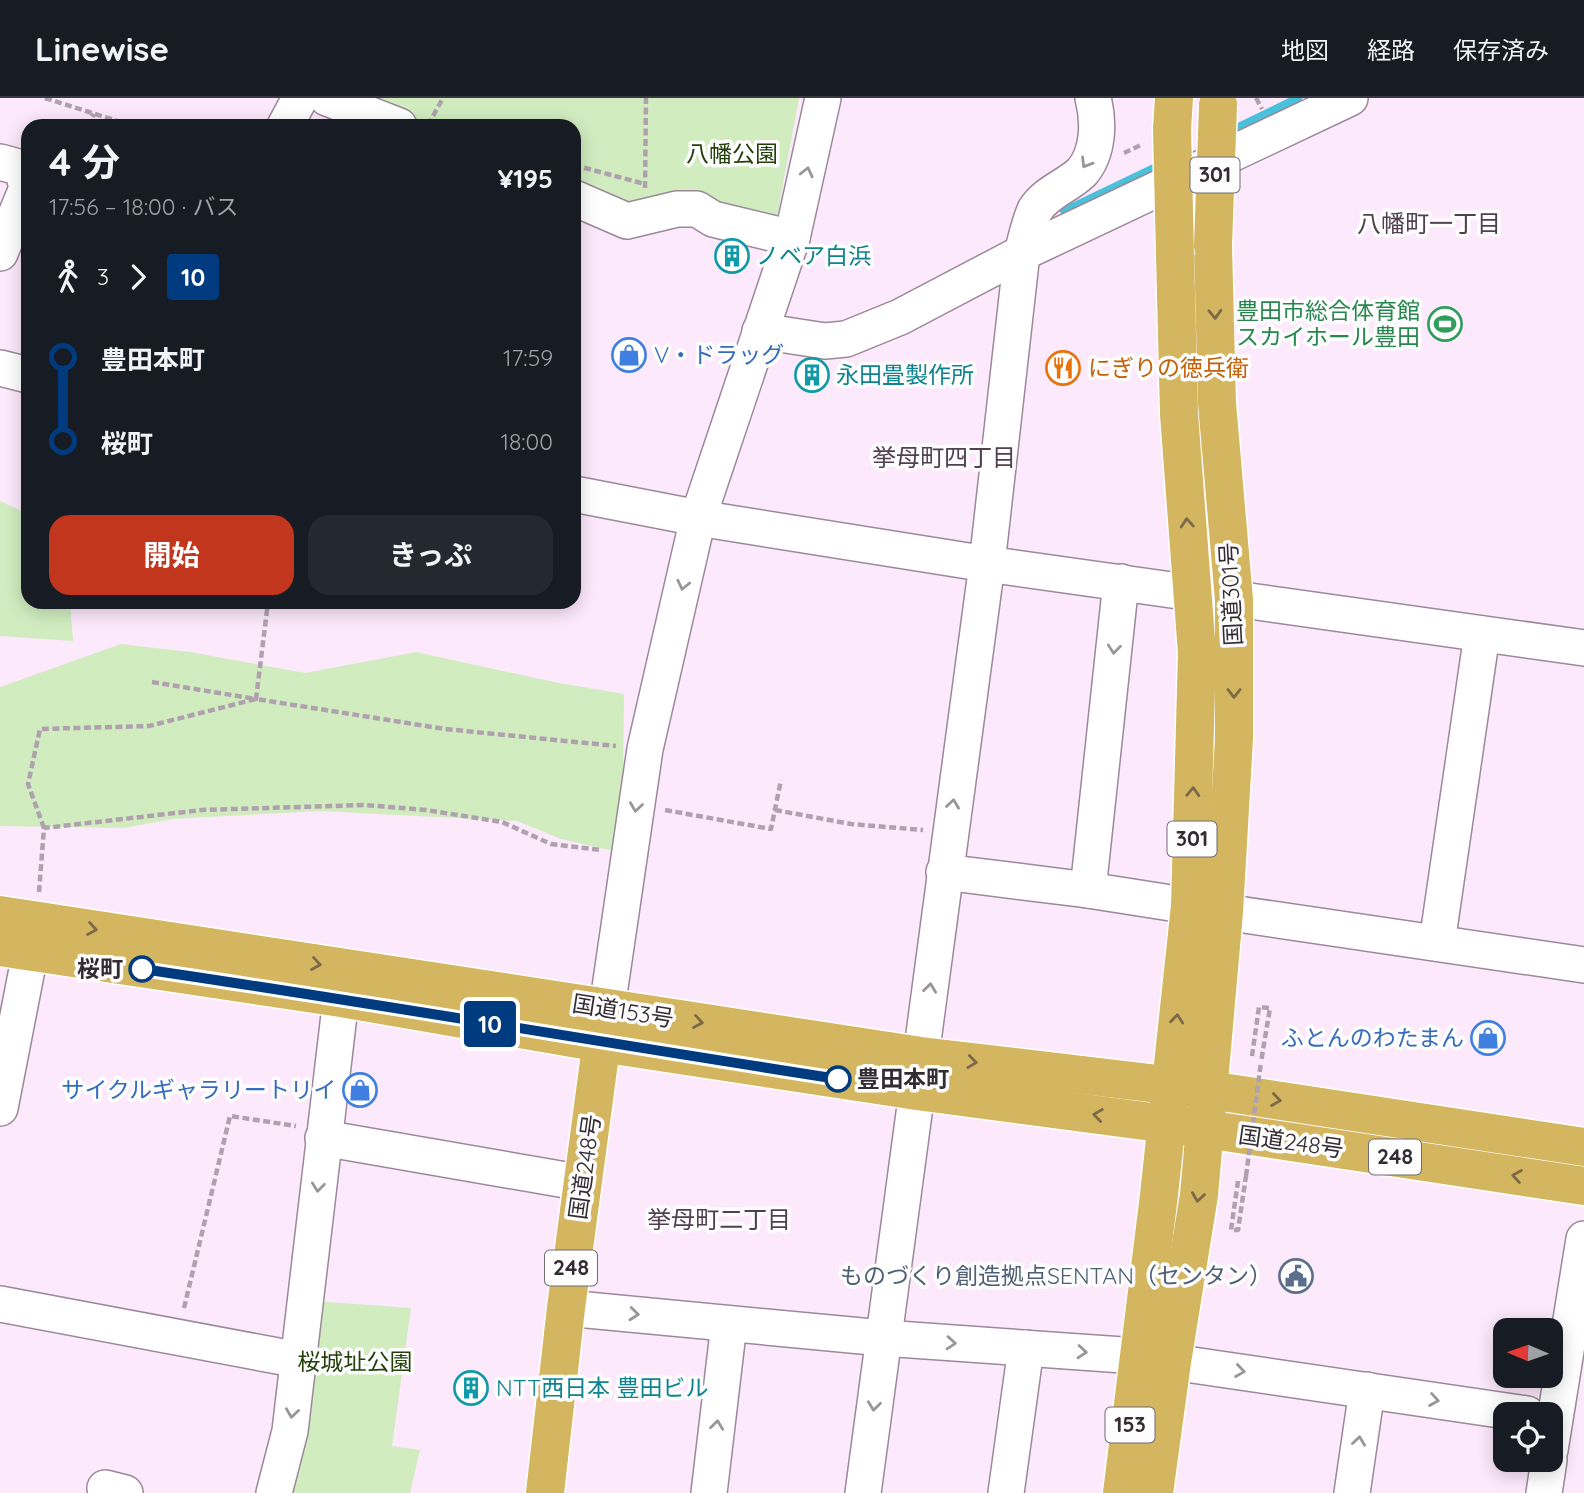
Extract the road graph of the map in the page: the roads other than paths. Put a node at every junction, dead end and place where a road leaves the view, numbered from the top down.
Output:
1 (300, 98) edge
2 (327, 98) edge
3 (823, 98) edge
4 (1093, 98) edge
5 (1350, 98) edge
6 (1218, 102) edge
7 (1173, 114) edge
8 (289, 119) edge
9 (381, 119) edge
10 (0, 162) edge
11 (21, 168) edge
12 (581, 201) edge
13 (21, 202) edge
14 (792, 238) junction
15 (0, 253) edge
16 (1021, 253) junction
17 (760, 329) junction
18 (0, 368) edge
19 (21, 373) edge
20 (581, 496) edge
21 (698, 518) junction
22 (987, 564) junction
23 (1121, 582) junction
24 (1192, 591) junction
25 (1234, 600) junction
26 (1482, 634) junction
27 (1584, 648) edge
28 (944, 872) junction
29 (1088, 890) junction
30 (1207, 909) junction
31 (17, 934) edge
32 (1437, 943) junction
33 (1584, 965) edge
34 (341, 998) junction
35 (604, 1026) junction
36 (919, 1073) junction
37 (1169, 1086) junction
38 (1209, 1090) junction
39 (0, 1108) edge
40 (1166, 1125) junction
41 (1205, 1129) junction
42 (323, 1135) junction
43 (1584, 1147) edge
44 (583, 1183) junction
45 (1584, 1186) edge
46 (1584, 1239) edge
47 (0, 1304) edge
48 (566, 1308) junction
49 (729, 1324) junction
50 (883, 1338) junction
51 (1026, 1348) junction
52 (1155, 1359) junction
53 (299, 1360) junction
54 (1367, 1390) junction
55 (1557, 1402) edge
56 (1493, 1413) edge
57 (1547, 1472) edge
58 (274, 1493) edge
59 (545, 1493) edge
60 (709, 1493) edge
61 (863, 1493) edge
62 (1006, 1493) edge
63 (1122, 1493) edge
64 (1154, 1493) edge
65 (1352, 1493) edge
66 (1544, 1493) edge

1 - 8 street
2 - 9 street
14 -> 3 street
4 -> 16 street
5 - 16 street
6 -> 25 highway, 国道301号 / 301, bridge
24 -> 7 highway, 国道301号 / 301, bridge
10 - 11 street
12 - 14 street
13 - 15 street
14 - 17 street
16 - 17 street
16 - 22 street
17 - 21 street
18 - 19 street
20 - 21 street
21 - 22 street
21 -> 35 street
22 - 23 street
28 -> 22 street
23 - 24 street
23 -> 29 street
24 - 25 street
30 -> 24 highway, 国道301号 / 301
25 - 26 street
25 -> 30 highway, 国道301号 / 301
26 - 27 street
26 - 32 street
28 - 29 street
36 -> 28 street
29 - 30 street
30 - 32 street
37 -> 30 highway, 国道301号 / 301
30 - 38 highway, 国道301号 / 301
31 - 34 highway, 国道153号
31 -> 35 highway, 国道153号
31 - 39 street
32 - 33 street
34 - 35 highway, 国道153号
34 - 42 street
35 - 36 highway, 国道153号
35 - 44 highway, 国道248号 / 248
36 -> 37 highway, 国道153号
40 -> 36 highway, 国道153号
36 - 50 street
37 - 38 highway, 国道153号
37 - 40 highway, 153
38 - 41 highway, 153
38 -> 43 highway, 国道248号 / 248
40 - 41 highway, 国道153号
40 - 52 highway, 153
45 -> 41 highway, 国道248号 / 248
41 -> 52 highway, 153
42 - 44 street
42 -> 53 street
44 - 48 highway, 国道248号 / 248
46 - 55 street
47 - 53 street
48 -> 49 street
48 - 59 highway, 国道248号 / 248
49 - 50 street
60 -> 49 street
50 -> 51 street
50 -> 61 street
51 -> 52 street
51 - 62 street
52 -> 54 street
52 - 63 highway, 153
52 - 64 highway, 153
53 -> 58 street
54 -> 56 street
65 -> 54 street
57 - 66 street

